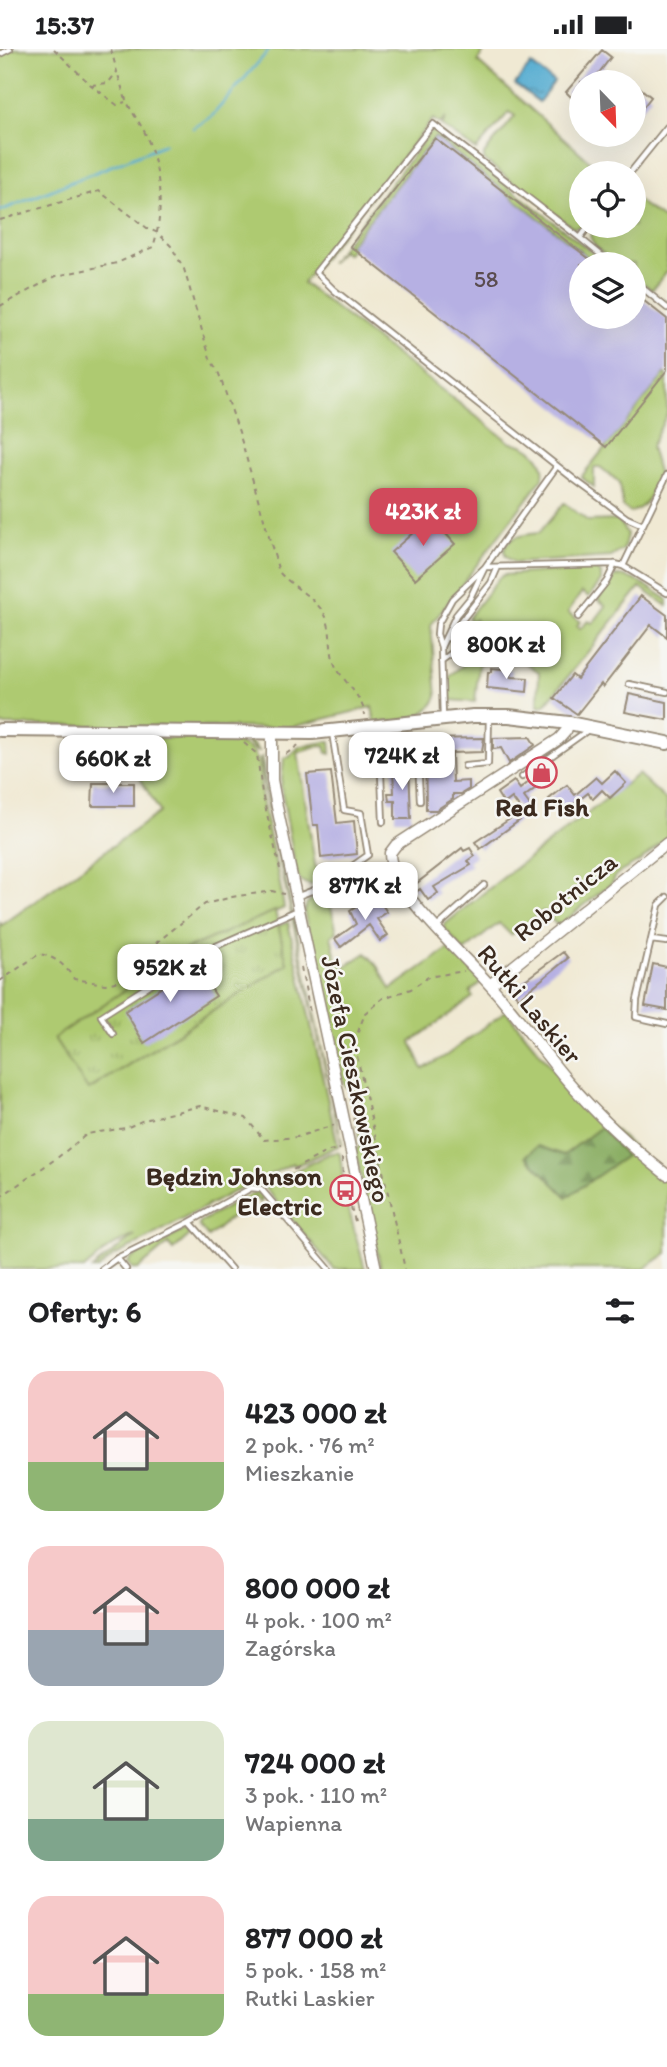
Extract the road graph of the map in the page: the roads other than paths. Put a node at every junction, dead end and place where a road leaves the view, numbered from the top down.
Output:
1 (10, 49) edge
2 (0, 54) edge
3 (667, 127) edge
4 (640, 161) edge
5 (569, 229) edge
6 (580, 238) edge
7 (597, 252) edge
8 (646, 291) edge
9 (667, 308) edge
10 (557, 466) junction
11 (667, 475) edge
12 (643, 525) junction
13 (615, 564) junction
14 (623, 566) junction
15 (485, 567) junction
16 (498, 567) junction
17 (667, 593) edge
18 (578, 617) dead end
19 (476, 635) dead end
20 (440, 647) junction
21 (440, 662) junction
22 (629, 684) dead end
23 (667, 692) edge
24 (489, 715) junction
25 (443, 719) junction
26 (569, 723) junction
27 (370, 727) junction
28 (591, 727) junction
29 (0, 730) edge
30 (332, 731) junction
31 (272, 732) junction
32 (667, 743) edge
33 (377, 759) junction
34 (465, 766) dead end
35 (522, 777) dead end
36 (420, 801) dead end
37 (383, 822) dead end
38 (667, 843) edge
39 (484, 885) dead end
40 (290, 895) junction
41 (667, 897) edge
42 (299, 910) junction
43 (436, 928) junction
44 (651, 940) junction
45 (667, 942) edge
46 (490, 985) junction
47 (667, 1024) edge
48 (113, 1034) dead end
49 (667, 1175) edge
50 (190, 1222) junction
51 (117, 1258) junction
52 (102, 1269) edge
53 (126, 1269) edge
54 (231, 1269) edge
55 (329, 1269) edge
56 (376, 1269) edge

1 - 2 lane
3 - 4 lane
5 - 10 lane
6 - 7 lane
8 - 9 lane
10 - 12 lane
10 - 15 lane
11 - 12 lane
12 - 14 lane
13 - 14 lane
13 - 16 lane
13 - 18 lane
14 - 17 lane
15 - 16 lane
15 - 20 lane
15 - 20 lane
16 - 20 lane
19 - 21 lane
20 - 21 lane
21 - 25 lane
22 - 23 lane
24 - 25 street
24 - 26 street
24 - 34 lane
25 - 27 street
26 - 28 street
26 - 43 street, Rutki Laskier
27 - 30 street
27 - 33 lane
28 - 32 street
28 - 35 lane
29 - 31 street
30 - 31 street
30 - 40 lane
31 - 40 street, Józefa Cieszkowskiego
33 - 36 lane
33 - 37 lane
38 - 46 street, Robotnicza
39 - 43 lane
40 - 42 street, Józefa Cieszkowskiego
41 - 44 lane
42 - 48 lane
42 - 56 street, Józefa Cieszkowskiego
43 - 46 street, Rutki Laskier
44 - 45 lane
44 - 47 lane
46 - 49 street, Rutki Laskier
50 - 51 lane
50 - 54 lane
50 - 55 lane
51 - 52 lane
51 - 53 lane

